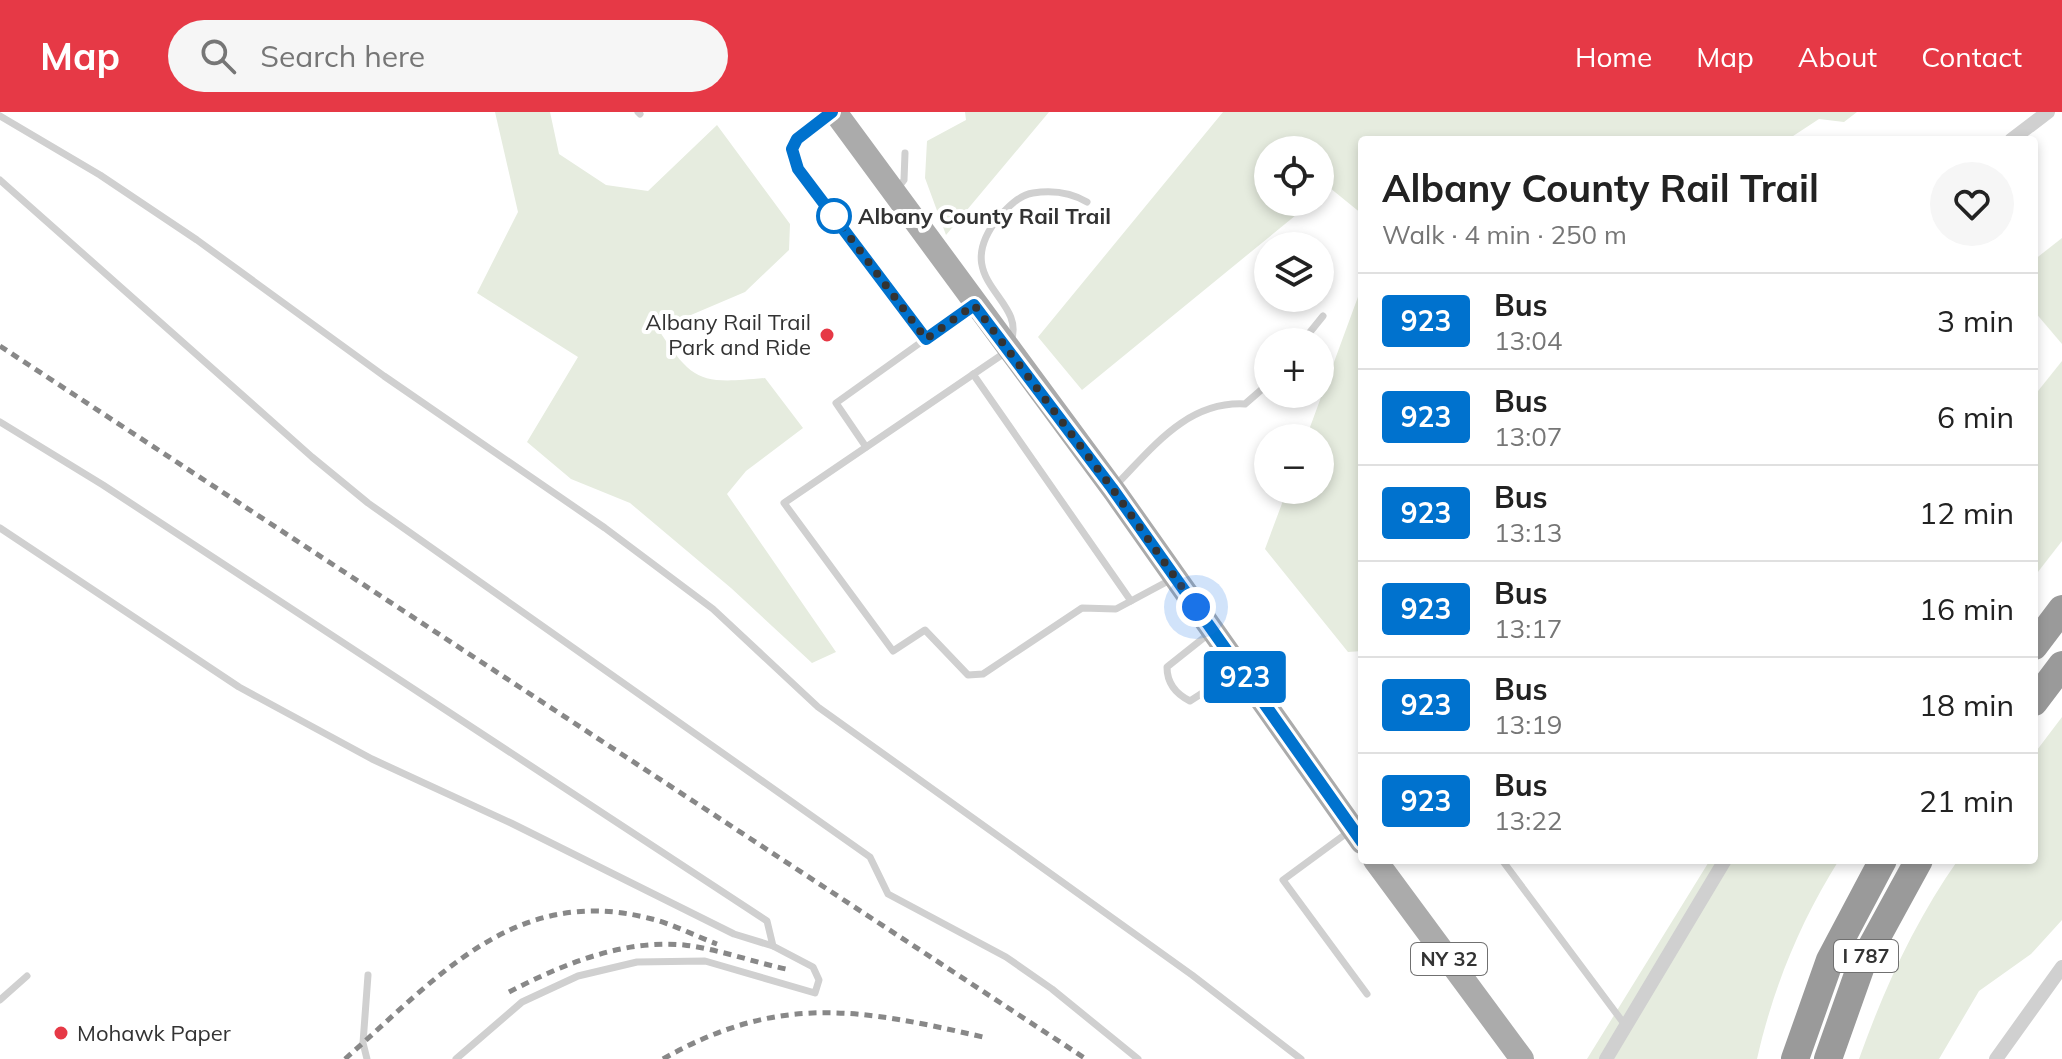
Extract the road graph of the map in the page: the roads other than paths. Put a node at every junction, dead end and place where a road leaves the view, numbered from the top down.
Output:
1 (833, 112) edge
2 (2048, 112) edge
3 (0, 116) edge
4 (2016, 136) edge
5 (905, 153) dead end
6 (0, 180) edge
7 (894, 194) junction
8 (1087, 202) dead end
9 (974, 305) junction
10 (1323, 316) dead end
11 (1313, 328) edge
12 (926, 339) junction
13 (1008, 350) junction
14 (973, 374) junction
15 (1254, 396) edge
16 (0, 422) edge
17 (866, 447) junction
18 (1112, 488) junction
19 (0, 528) edge
20 (1174, 577) junction
21 (1131, 601) junction
22 (2062, 609) edge
23 (1213, 631) junction
24 (2038, 641) edge
25 (2062, 665) edge
26 (1234, 673) junction
27 (2038, 697) edge
28 (1357, 835) edge
29 (1378, 864) edge
30 (1505, 864) edge
31 (1722, 864) edge
32 (1881, 864) edge
33 (1917, 864) edge
34 (773, 946) junction
35 (2062, 967) edge
36 (368, 975) dead end
37 (27, 976) dead end
38 (1367, 994) dead end
39 (0, 1000) edge
40 (1627, 1027) junction
41 (367, 1059) edge
42 (456, 1059) edge
43 (1138, 1059) edge
44 (1301, 1059) edge
45 (1522, 1059) edge
46 (1606, 1059) edge
47 (1795, 1059) edge
48 (1828, 1059) edge
49 (1996, 1059) edge

1 - 7 main road
1 - 12 lane
2 - 4 street
3 - 44 lane
5 - 7 lane
6 - 43 lane
7 - 9 main road
8 - 13 lane
9 - 12 lane
9 - 13 main road
10 - 11 lane
12 - 17 lane
13 - 14 lane
13 - 18 main road
14 - 17 lane
14 - 21 lane
15 - 18 lane
16 - 34 lane
17 - 21 lane
18 - 20 main road
19 - 34 lane
20 - 21 lane
20 - 23 main road
22 - 24 highway
23 - 26 main road
23 - 26 lane
25 - 27 highway
26 - 28 main road
28 - 38 lane
29 - 45 main road, NY 32
30 - 40 lane
31 - 40 street
32 - 47 highway, I 787
33 - 48 highway, I 787
34 - 42 lane
35 - 49 street
36 - 41 lane
37 - 39 lane
40 - 46 street

